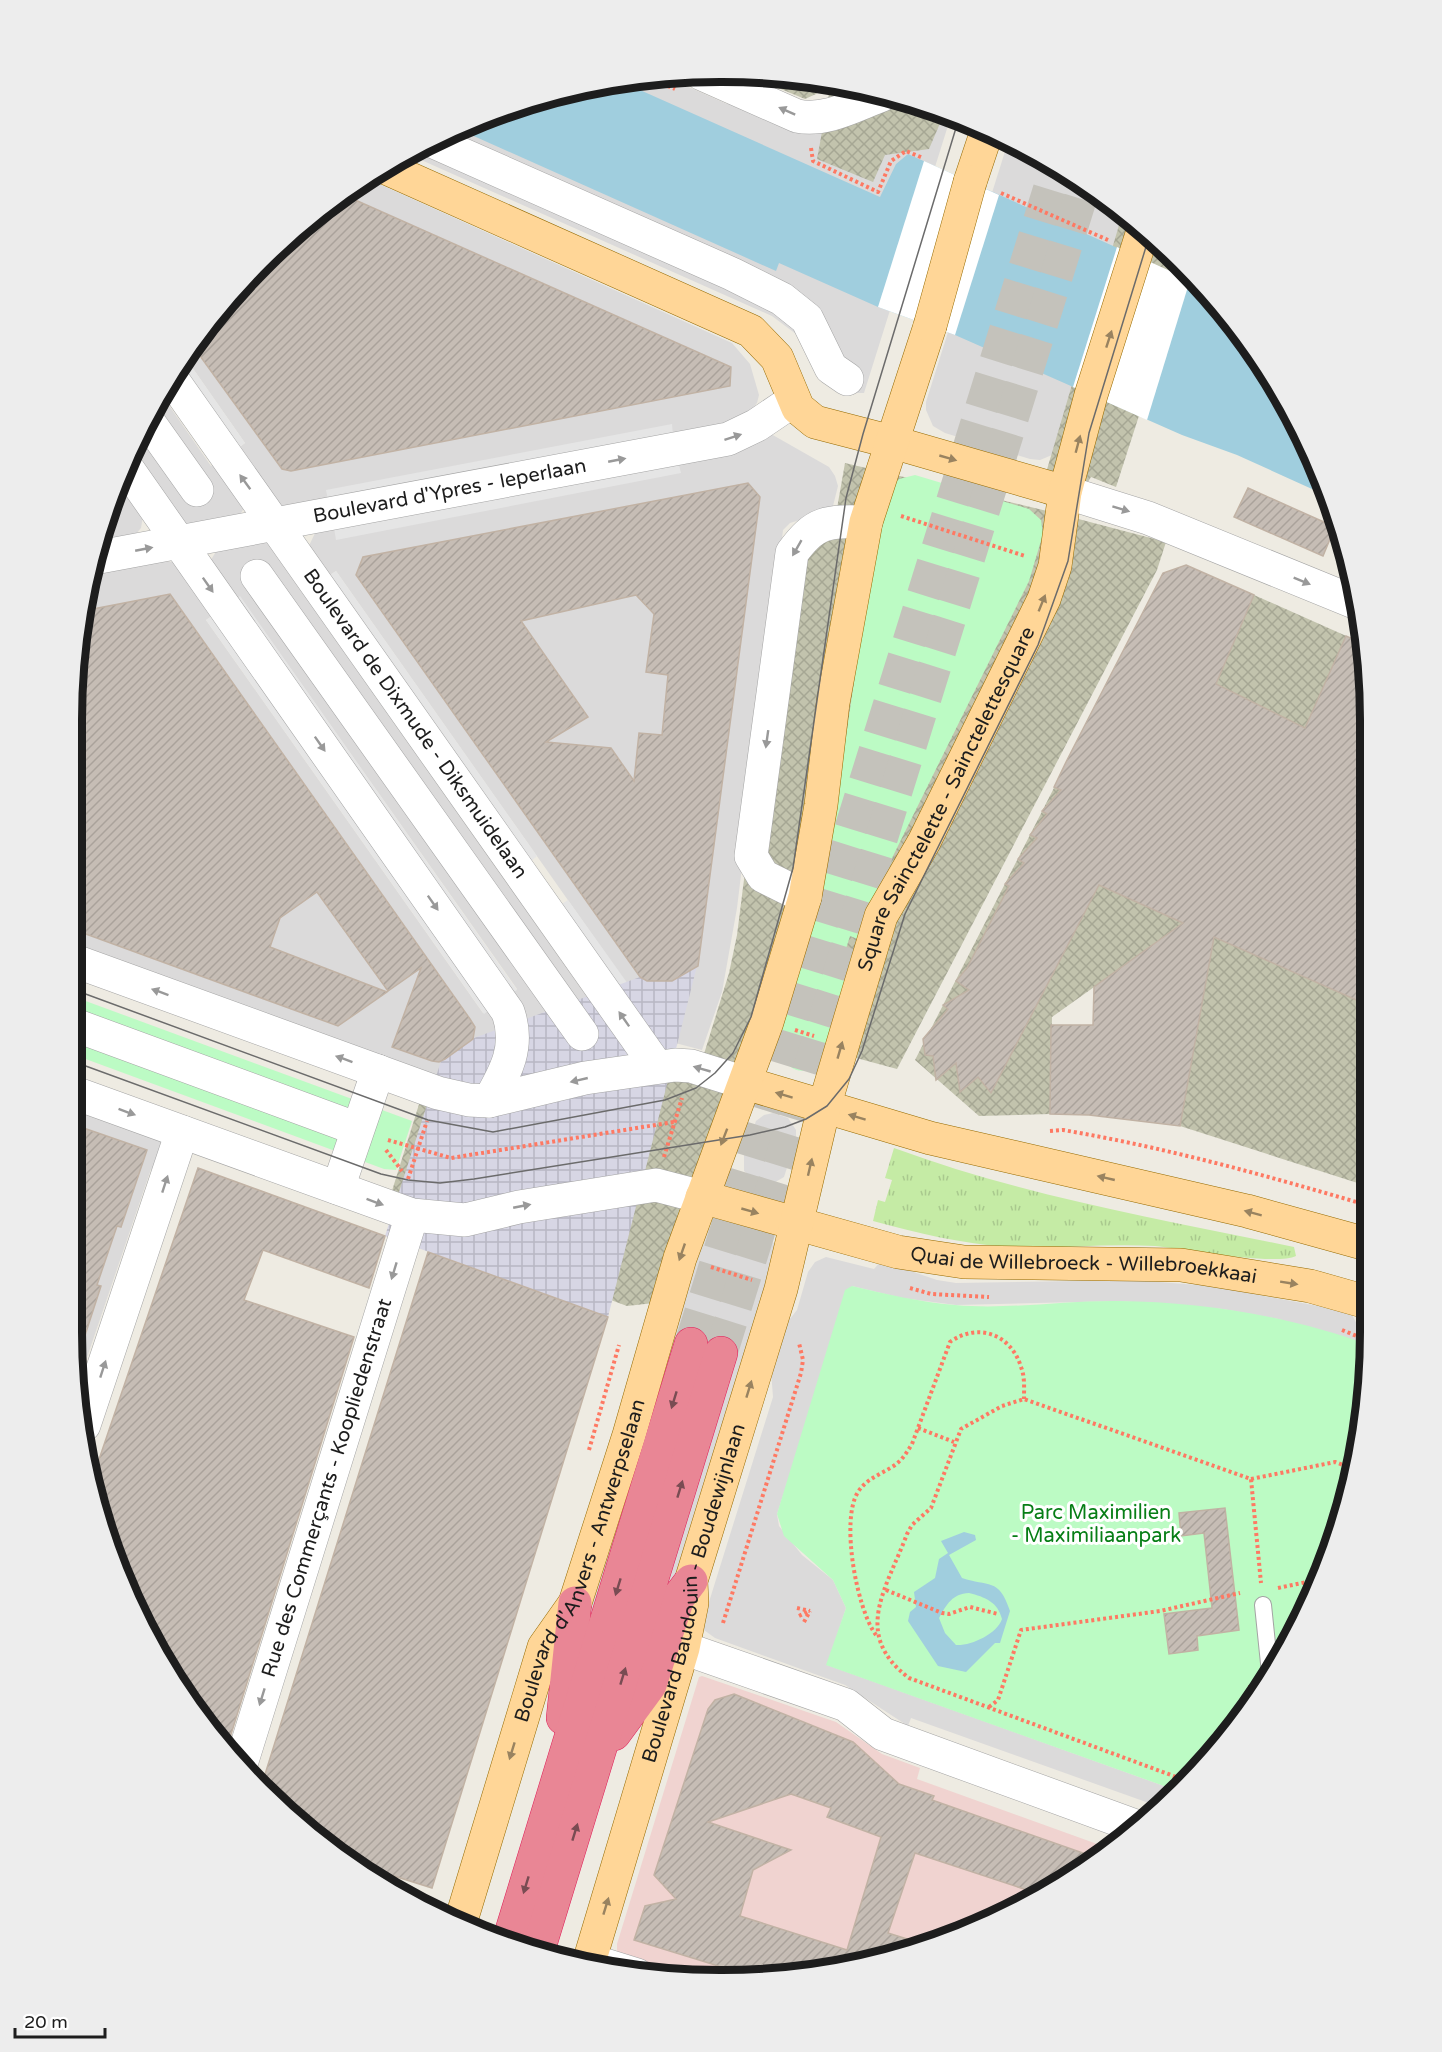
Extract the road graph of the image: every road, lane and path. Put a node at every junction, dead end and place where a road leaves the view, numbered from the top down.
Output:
1 (720, 82) edge
2 (856, 97) edge
3 (836, 99) edge
4 (984, 140) edge
5 (811, 141) dead end
6 (443, 146) edge
7 (923, 159) dead end
8 (395, 172) edge
9 (1001, 193) dead end
10 (1132, 244) edge
11 (847, 379) dead end
12 (177, 387) edge
13 (794, 400) junction
14 (154, 429) edge
15 (892, 442) junction
16 (132, 475) edge
17 (197, 490) dead end
18 (1065, 492) junction
19 (868, 514) junction
20 (276, 525) junction
21 (178, 542) junction
22 (104, 556) edge
23 (1055, 566) junction
24 (256, 576) dead end
25 (1348, 599) edge
26 (805, 897) junction
27 (82, 964) edge
28 (783, 1027) dead end
29 (82, 1028) edge
30 (582, 1034) dead end
31 (817, 1037) dead end
32 (657, 1067) junction
33 (378, 1071) junction
34 (745, 1083) junction
35 (683, 1094) dead end
36 (82, 1096) edge
37 (489, 1101) junction
38 (824, 1107) junction
39 (675, 1122) junction
40 (352, 1127) dead end
41 (182, 1132) junction
42 (385, 1139) dead end
43 (663, 1161) dead end
44 (338, 1188) junction
45 (702, 1197) junction
46 (412, 1215) junction
47 (798, 1224) junction
48 (1360, 1242) edge
49 (680, 1258) junction
50 (781, 1289) junction
51 (1360, 1300) edge
52 (691, 1344) tunnel mouth
53 (721, 1353) tunnel mouth
54 (1024, 1399) junction
55 (88, 1413) edge
56 (918, 1428) junction
57 (954, 1442) junction
58 (1345, 1466) edge
59 (1251, 1479) junction
60 (691, 1581) junction
61 (1308, 1582) edge
62 (1271, 1589) dead end
63 (886, 1590) junction
64 (1240, 1593) dead end
65 (1262, 1598) joint
66 (575, 1602) junction
67 (797, 1608) dead end
68 (810, 1611) junction
69 (998, 1614) dead end
70 (799, 1616) dead end
71 (804, 1622) dead end
72 (878, 1638) junction
73 (683, 1648) junction
74 (1269, 1659) edge
75 (988, 1708) junction
76 (600, 1752) junction
77 (244, 1755) edge
78 (1177, 1777) edge
79 (557, 1789) junction
80 (1128, 1823) edge
81 (463, 1915) edge
82 (511, 1934) edge
83 (540, 1943) edge
84 (591, 1956) edge

3 -> 1 street
2 - 3 street
4 - 15 main road, bridge
5 - 7 path
6 - 11 street
8 - 13 main road
9 - 10 path
18 -> 10 main road, Square Sainctelette - Sainctelettesquare
20 -> 12 street, Boulevard de Dixmude - Diksmuidelaan
13 - 15 main road
20 -> 13 street, Boulevard d'Ypres - Ieperlaan
14 - 17 street
15 -> 18 main road
15 - 19 main road
16 - 21 street
18 - 23 main road, Square Sainctelette - Sainctelettesquare
18 -> 25 street
19 - 23 path
19 - 26 main road
19 -> 26 street
20 - 21 street, Boulevard d'Ypres - Ieperlaan
32 -> 20 street, Boulevard de Dixmude - Diksmuidelaan
22 -> 21 street, Boulevard d'Ypres - Ieperlaan
21 -> 37 street
38 -> 23 main road, Square Sainctelette - Sainctelettesquare
24 - 30 street
26 - 34 main road
33 -> 27 street
28 - 31 path
29 - 40 street
34 -> 32 street
32 -> 37 street
33 - 37 street
33 - 44 street
38 -> 34 main road
34 -> 45 main road, Boulevard d'Anvers - Antwerpselaan
35 - 39 path
36 -> 41 street
47 -> 38 main road, Square Sainctelette - Sainctelettesquare
48 -> 38 main road
39 - 42 path
39 - 43 path
41 - 44 street
55 -> 41 street
44 -> 46 street
46 -> 45 street
45 -> 47 main road, Quai de Willebroeck - Willebroekkaai
45 -> 49 main road, Boulevard d'Anvers - Antwerpselaan
46 -> 77 street, Rue des Commerçants - Koopliedenstraat
47 - 50 main road, Boulevard Baudouin - Boudewijnlaan
47 -> 51 main road, Quai de Willebroeck - Willebroekkaai
49 - 50 path
49 - 66 main road, Boulevard d'Anvers - Antwerpselaan
60 -> 50 main road, Boulevard Baudouin - Boudewijnlaan
52 -> 79 highway
76 -> 53 highway
54 - 56 path
54 - 57 path
54 - 59 path
56 - 57 path
56 - 72 path
57 - 63 path
58 - 59 path
59 - 65 path
60 - 73 main road, Boulevard Baudouin - Boudewijnlaan
60 - 76 highway
61 - 62 path
63 - 69 path
63 - 72 path
64 - 75 path
65 - 74 lane
66 - 79 highway
66 -> 81 main road, Boulevard d'Anvers - Antwerpselaan
67 - 68 path
68 - 70 path
68 - 71 path
72 - 75 path
73 - 80 street
84 -> 73 main road, Boulevard Baudouin - Boudewijnlaan
75 - 78 path
83 -> 76 highway
79 -> 82 highway

